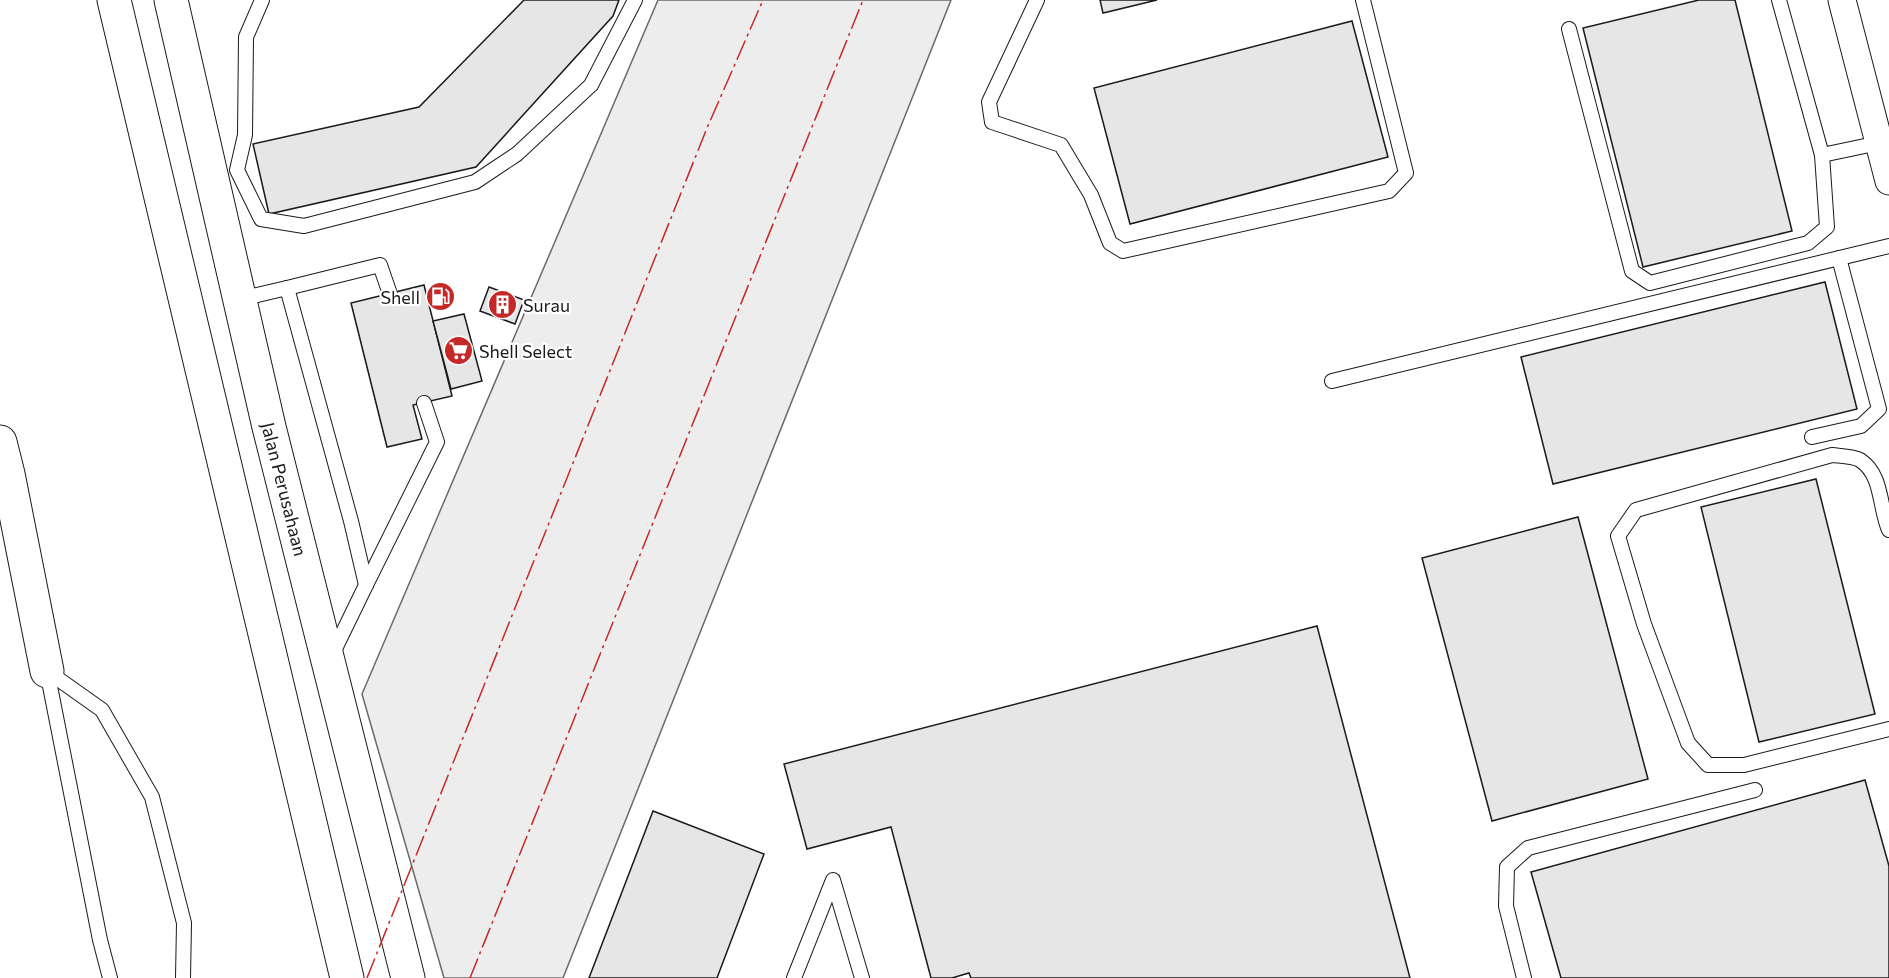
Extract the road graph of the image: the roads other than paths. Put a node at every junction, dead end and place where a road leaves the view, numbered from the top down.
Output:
1 (114, 0) edge
2 (171, 0) edge
3 (262, 0) edge
4 (635, 0) edge
5 (1037, 0) edge
6 (1363, 0) edge
7 (1779, 0) edge
8 (1842, 0) edge
9 (1569, 29) dead end
10 (1879, 143) junction
11 (1822, 155) junction
12 (1889, 181) edge
13 (1889, 246) edge
14 (1839, 258) junction
15 (287, 288) junction
16 (390, 294) dead end
17 (240, 299) junction
18 (1332, 381) dead end
19 (424, 403) dead end
20 (1812, 437) dead end
21 (0, 442) edge
22 (1889, 530) edge
23 (366, 585) junction
24 (329, 663) junction
25 (47, 671) junction
26 (1889, 729) edge
27 (1755, 790) dead end
28 (110, 978) edge
29 (183, 978) edge
30 (347, 978) edge
31 (408, 978) edge
32 (794, 978) edge
33 (862, 978) edge
34 (1524, 978) edge

1 - 30 main road
2 - 17 main road, Jalan Perusahaan
3 - 4 lane
5 - 6 lane
7 - 11 lane
8 - 10 street
9 - 11 lane
10 - 11 lane
10 - 12 street
13 - 14 lane
14 - 18 lane
14 - 20 lane
15 - 16 lane
15 - 17 lane
15 - 23 lane
17 - 24 main road, Jalan Perusahaan
19 - 23 lane
21 - 25 main road
22 - 26 lane
23 - 24 lane
24 - 31 main road, Jalan Perusahaan
25 - 28 lane
25 - 29 lane
27 - 34 lane
32 - 33 lane

